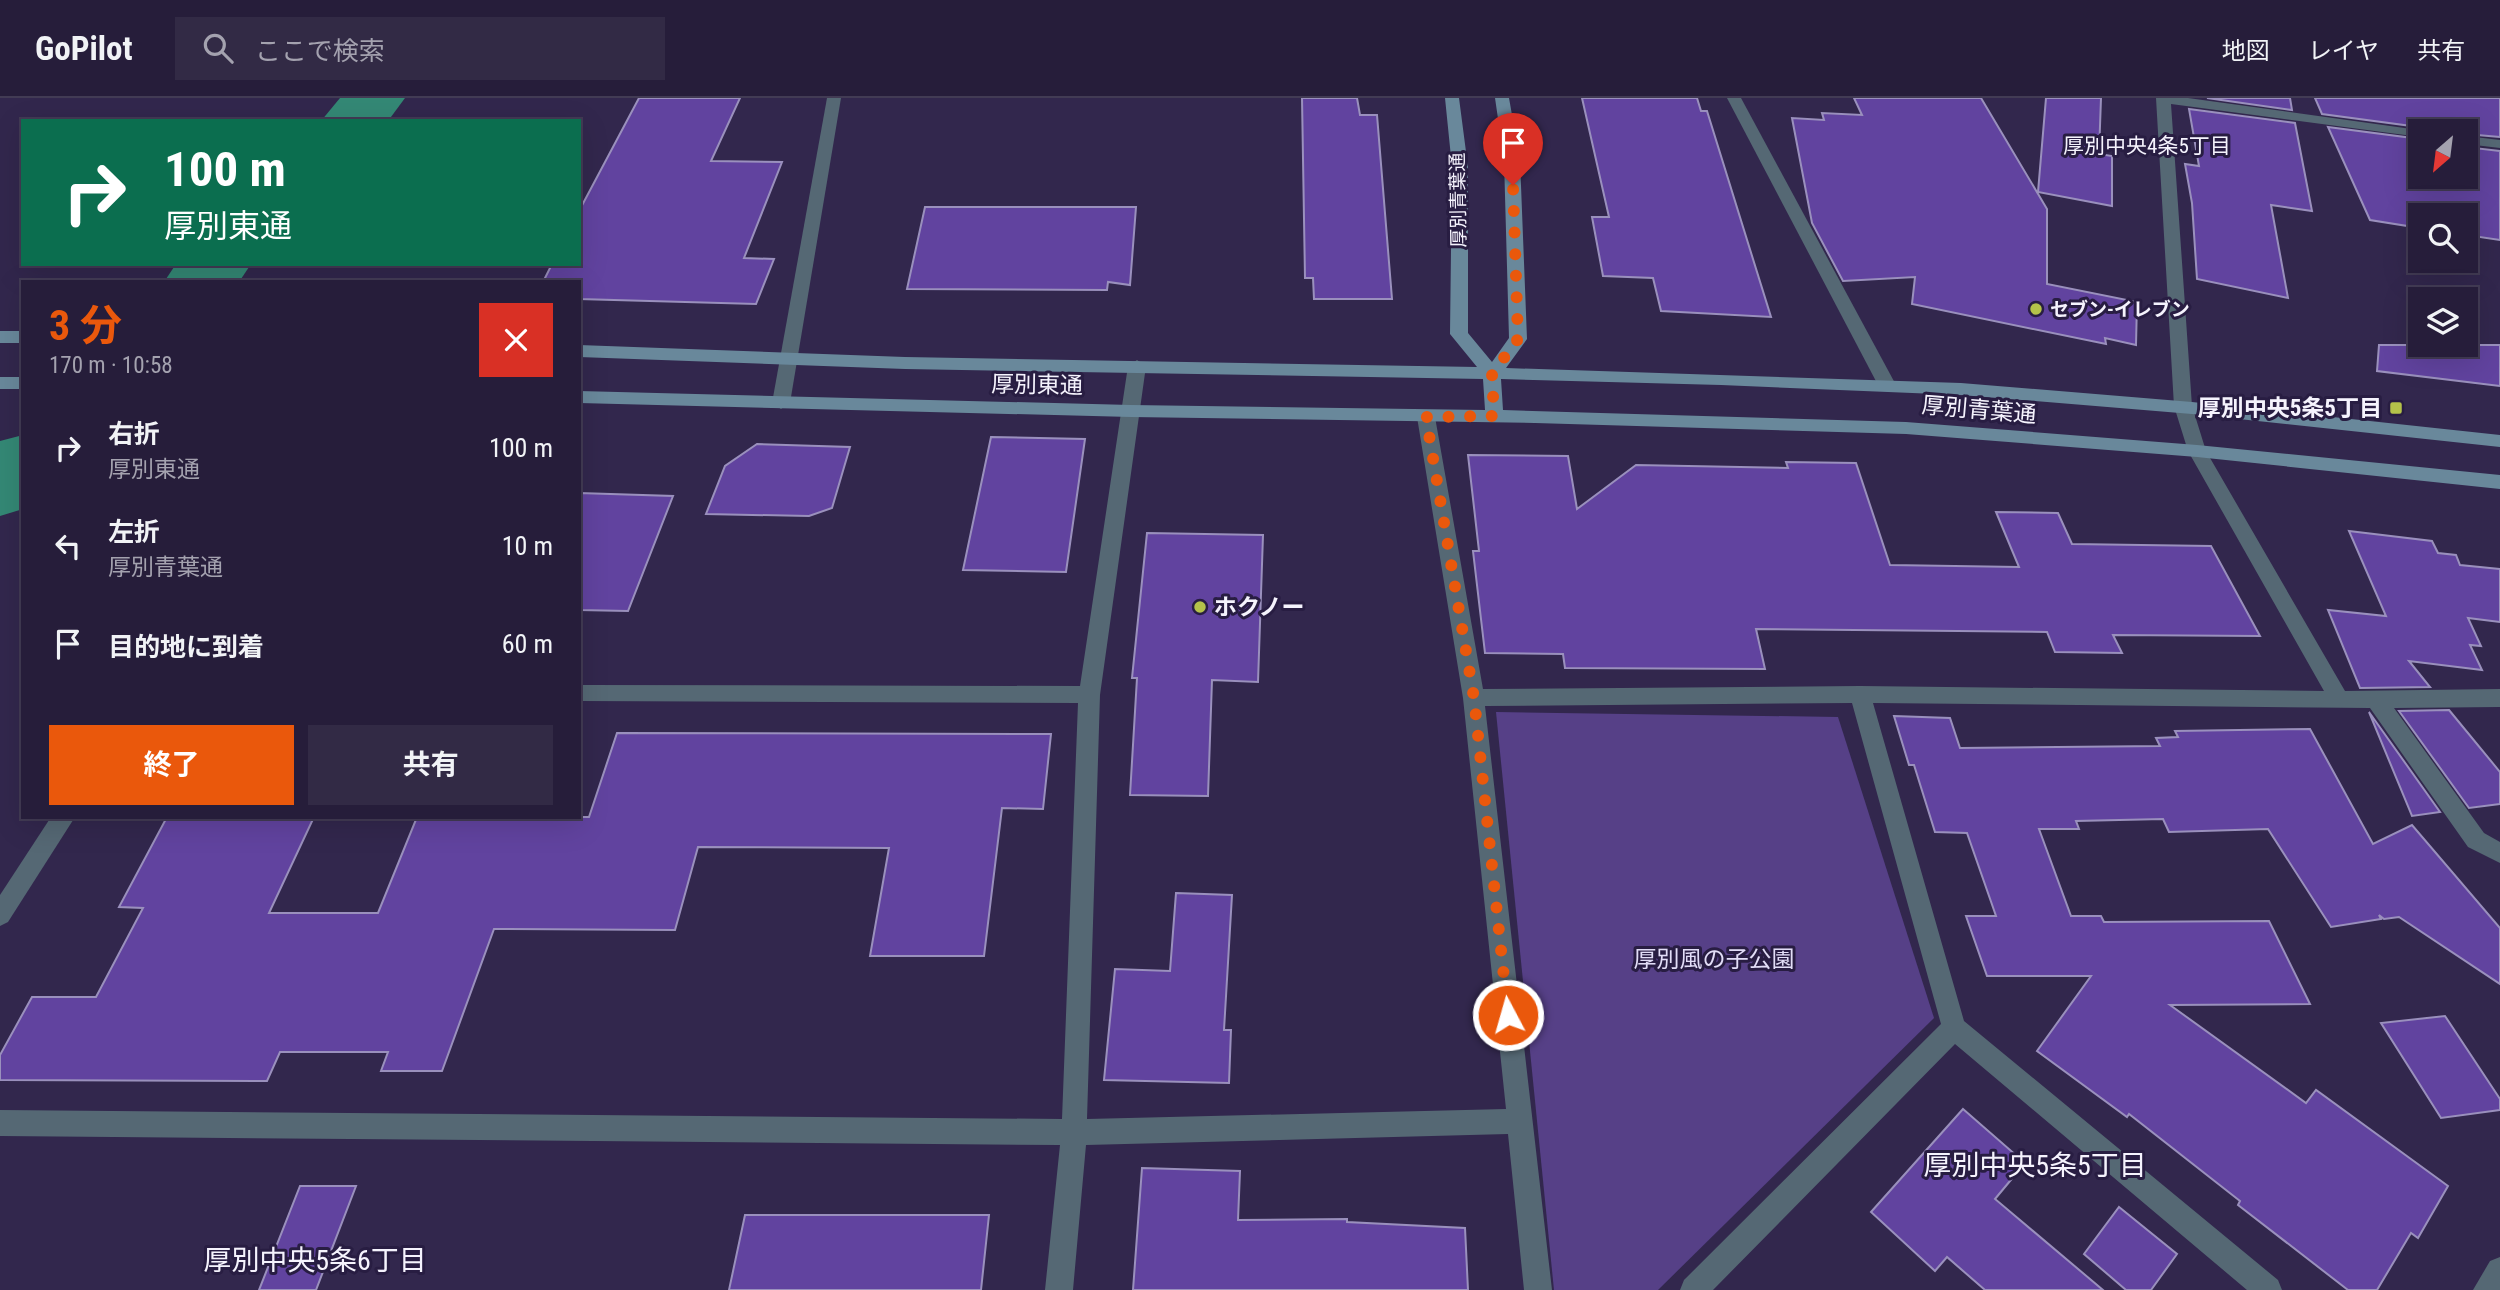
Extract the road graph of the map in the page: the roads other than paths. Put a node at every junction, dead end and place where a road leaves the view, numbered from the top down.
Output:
1 (834, 98) edge
2 (1452, 98) edge
3 (1502, 98) edge
4 (1734, 98) edge
5 (2163, 98) edge
6 (2408, 131) edge
7 (2478, 141) edge
8 (2500, 144) edge
9 (0, 337) edge
10 (21, 337) edge
11 (581, 351) edge
12 (789, 362) junction
13 (1138, 366) junction
14 (1492, 374) junction
15 (0, 383) edge
16 (21, 383) edge
17 (1887, 385) junction
18 (581, 397) edge
19 (781, 403) junction
20 (2183, 406) junction
21 (1131, 411) junction
22 (1494, 416) junction
23 (1426, 417) junction
24 (2500, 441) edge
25 (2197, 452) junction
26 (2500, 482) edge
27 (581, 693) edge
28 (1860, 694) junction
29 (1090, 695) junction
30 (1474, 698) junction
31 (2500, 698) edge
32 (2339, 699) junction
33 (2376, 700) junction
34 (63, 819) edge
35 (2500, 853) edge
36 (0, 915) edge
37 (1955, 1028) junction
38 (1520, 1121) junction
39 (0, 1123) edge
40 (1074, 1132) junction
41 (2500, 1271) edge
42 (1059, 1290) edge
43 (1538, 1290) edge
44 (1694, 1290) edge
45 (2268, 1290) edge
46 (2487, 1290) edge

1 - 12 street
2 - 14 street, 厚別青葉通
3 - 14 street
4 - 17 street
5 - 6 street
5 - 20 street
7 - 8 street
9 - 10 street
11 - 12 street, 厚別東通
12 - 13 street, 厚別東通
12 - 19 street
13 - 14 street, 厚別東通
13 - 21 street
14 - 17 street, 厚別青葉通
14 - 22 street
15 - 16 street
17 - 20 street, 厚別青葉通
18 - 19 street, 厚別東通
19 - 21 street, 厚別東通
20 - 24 street, 厚別青葉通
20 - 25 street
21 - 23 street, 厚別東通
21 - 29 street
22 - 23 street, 厚別東通
22 - 25 street, 厚別青葉通
23 - 30 street
25 - 26 street, 厚別青葉通
25 - 32 street
27 - 29 street
28 - 30 street
28 - 32 street
28 - 37 street
29 - 40 street
30 - 38 street
31 - 33 street
32 - 33 street
33 - 35 street
34 - 36 street
37 - 44 street
37 - 45 street
38 - 40 street
38 - 43 street
39 - 40 street
40 - 42 street
41 - 46 street

